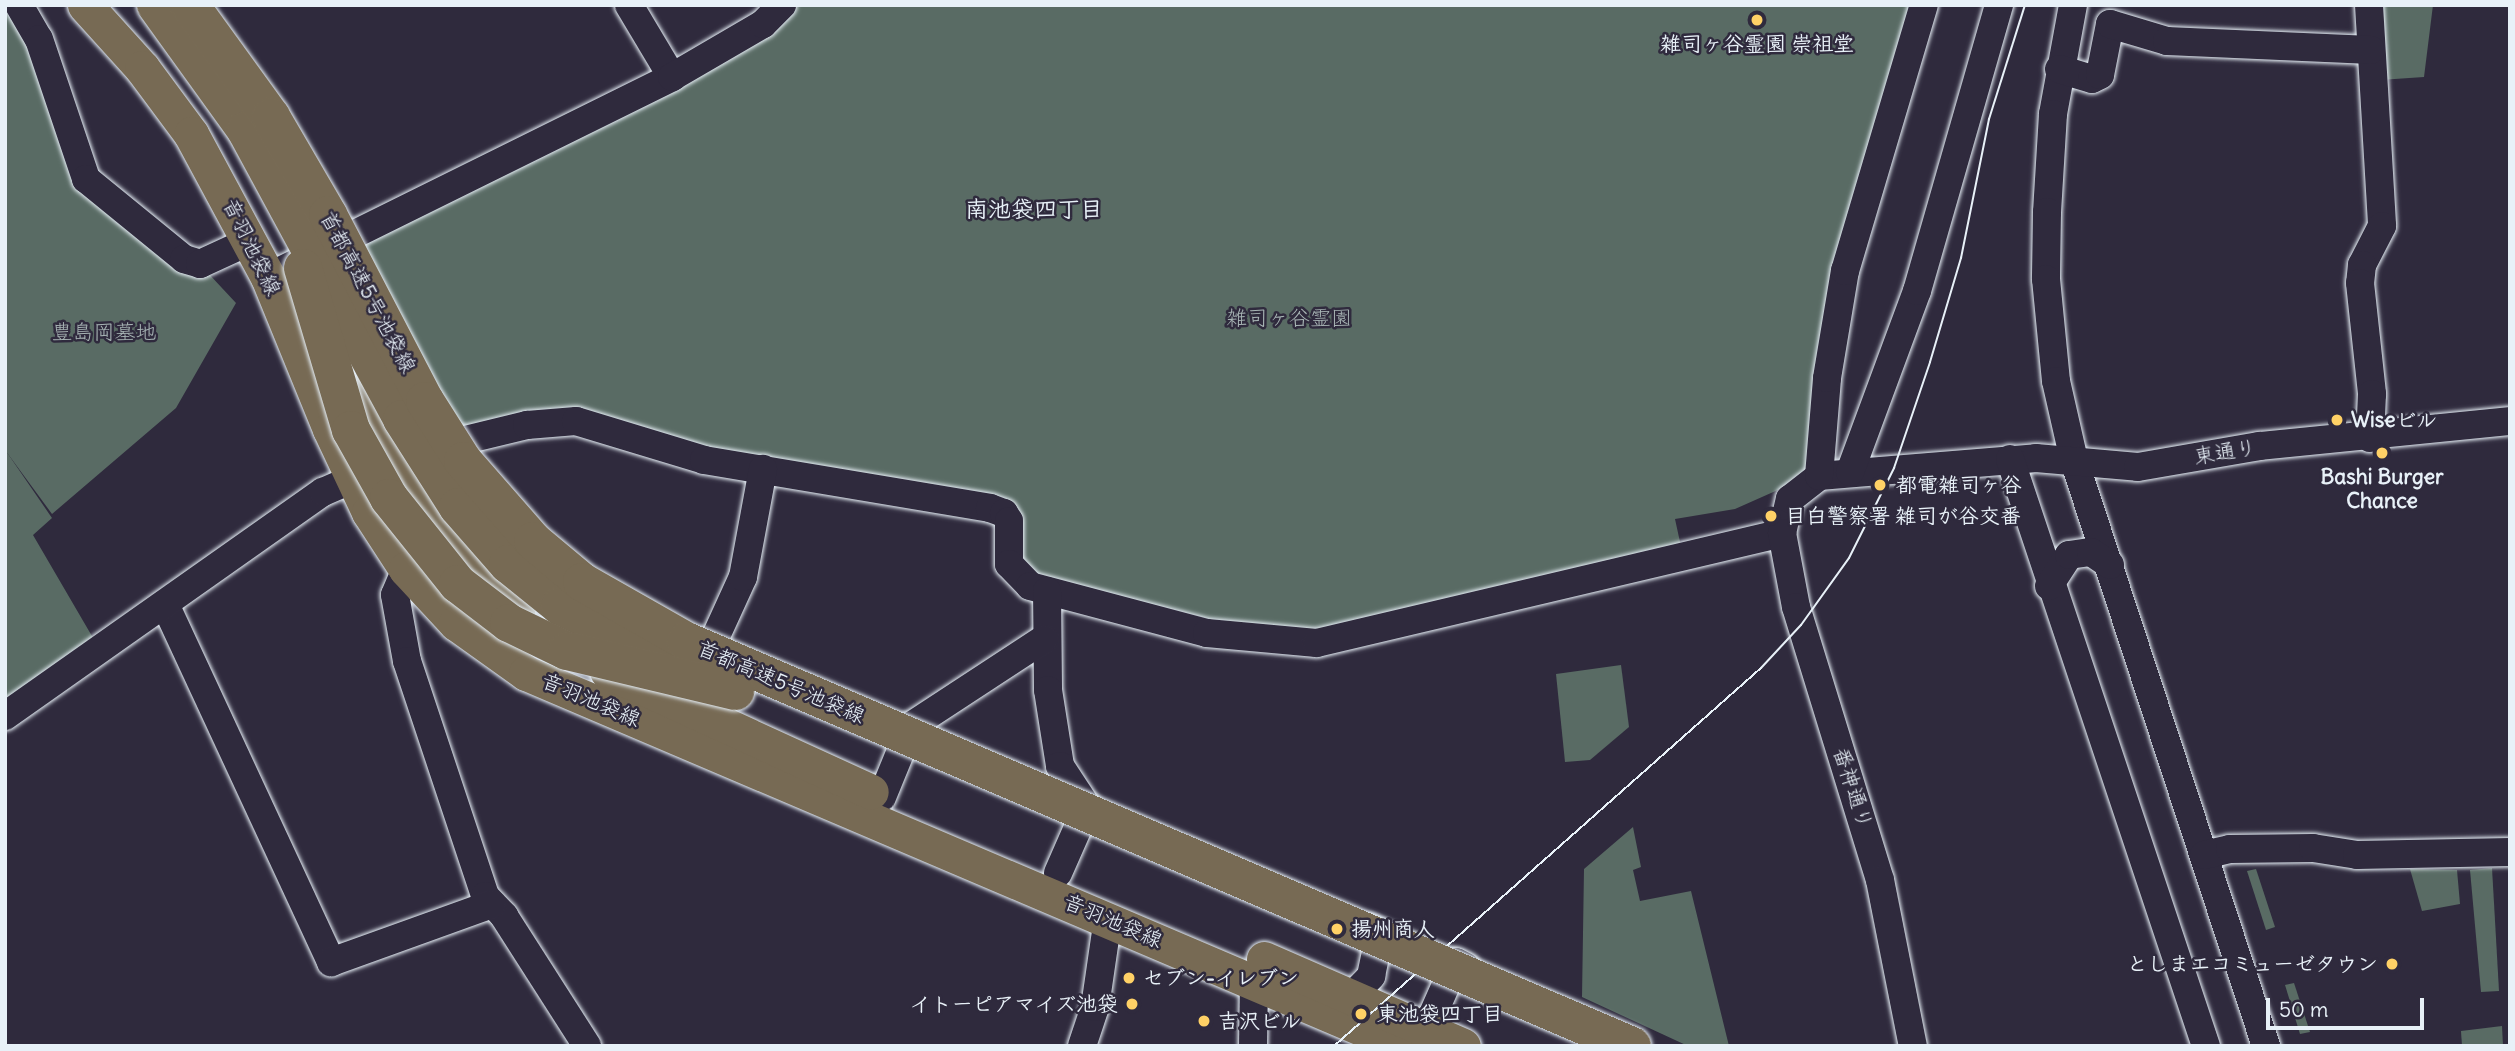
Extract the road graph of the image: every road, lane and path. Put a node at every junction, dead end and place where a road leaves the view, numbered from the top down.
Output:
1 (19, 5) edge
2 (85, 5) edge
3 (135, 5) edge
4 (156, 5) edge
5 (176, 5) edge
6 (190, 5) edge
7 (629, 5) edge
8 (782, 5) edge
9 (1924, 5) edge
10 (1999, 5) edge
11 (2073, 5) edge
12 (2369, 5) edge
13 (2371, 50) junction
14 (2059, 69) junction
15 (672, 77) junction
16 (275, 178) junction
17 (250, 241) junction
18 (330, 247) junction
19 (284, 270) junction
20 (2510, 421) edge
21 (2370, 438) junction
22 (448, 443) junction
23 (2010, 459) junction
24 (2074, 460) junction
25 (394, 462) junction
26 (764, 469) junction
27 (1850, 472) junction
28 (1819, 475) junction
29 (352, 478) junction
30 (1783, 533) junction
31 (2110, 565) junction
32 (406, 569) junction
33 (2049, 586) junction
34 (1047, 591) junction
35 (165, 604) junction
36 (1044, 639) junction
37 (712, 647) junction
38 (735, 691) junction
39 (682, 706) junction
40 (5, 716) edge
41 (909, 732) junction
42 (882, 797) junction
43 (1087, 807) junction
44 (2510, 852) edge
45 (2204, 855) junction
46 (1058, 873) junction
47 (492, 904) junction
48 (1108, 918) junction
49 (1254, 981) junction
50 (1352, 996) junction
51 (1580, 1033) edge
52 (1415, 1038) edge
53 (587, 1046) edge
54 (1083, 1046) edge
55 (1253, 1046) edge
56 (1462, 1046) edge
57 (1580, 1046) edge
58 (1632, 1046) edge
59 (1654, 1046) edge
60 (1913, 1046) edge
61 (2206, 1046) edge
62 (2266, 1046) edge

1 - 17 street
2 - 17 main road, 音羽池袋線
3 - 19 main road, 音羽池袋線
4 - 16 highway, 首都高速5号池袋線, bridge
5 - 18 main road, 音羽池袋線
6 - 58 highway, 首都高速5号池袋線, bridge
7 - 15 street
8 - 15 street
9 - 28 street
10 - 27 street
11 - 14 street
12 - 13 street
13 - 14 street
13 - 21 street
14 - 24 street
15 - 18 street
16 - 38 highway, 首都高速5号池袋線, bridge
16 - 38 highway, bridge
17 - 19 main road, 音羽池袋線
18 - 19 street
18 - 22 main road, 音羽池袋線
19 - 25 main road, 音羽池袋線
19 - 29 main road, 音羽池袋線
20 - 21 street, 東通り
21 - 24 street, 東通り
22 - 25 street
22 - 26 street
22 - 37 street
22 - 39 main road, 音羽池袋線
23 - 24 street, 東通り
23 - 27 street, 東通り
23 - 33 street
24 - 31 street
25 - 29 street
25 - 39 main road, 音羽池袋線
26 - 34 street
26 - 37 street
27 - 28 street, 東通り
28 - 30 street
29 - 32 main road, 音羽池袋線
29 - 35 street
30 - 34 street
30 - 60 street, 番神通り
31 - 33 street
31 - 45 street
32 - 47 street
32 - 48 main road, 音羽池袋線
33 - 61 street
34 - 36 street
35 - 40 street
35 - 47 street
36 - 41 street
36 - 43 street
37 - 39 street
37 - 41 street
38 - 51 highway, 首都高速5号池袋線
39 - 42 main road, 音羽池袋線
41 - 42 street
41 - 43 street
42 - 46 main road, 音羽池袋線
43 - 46 street
43 - 50 street
44 - 45 street
45 - 62 street
46 - 50 main road, 音羽池袋線
47 - 53 street
48 - 49 main road, 音羽池袋線
48 - 54 street
49 - 52 main road, 音羽池袋線
49 - 55 street
50 - 52 main road, 音羽池袋線
51 - 52 street
51 - 57 street
51 - 59 street
52 - 56 main road, 音羽池袋線

